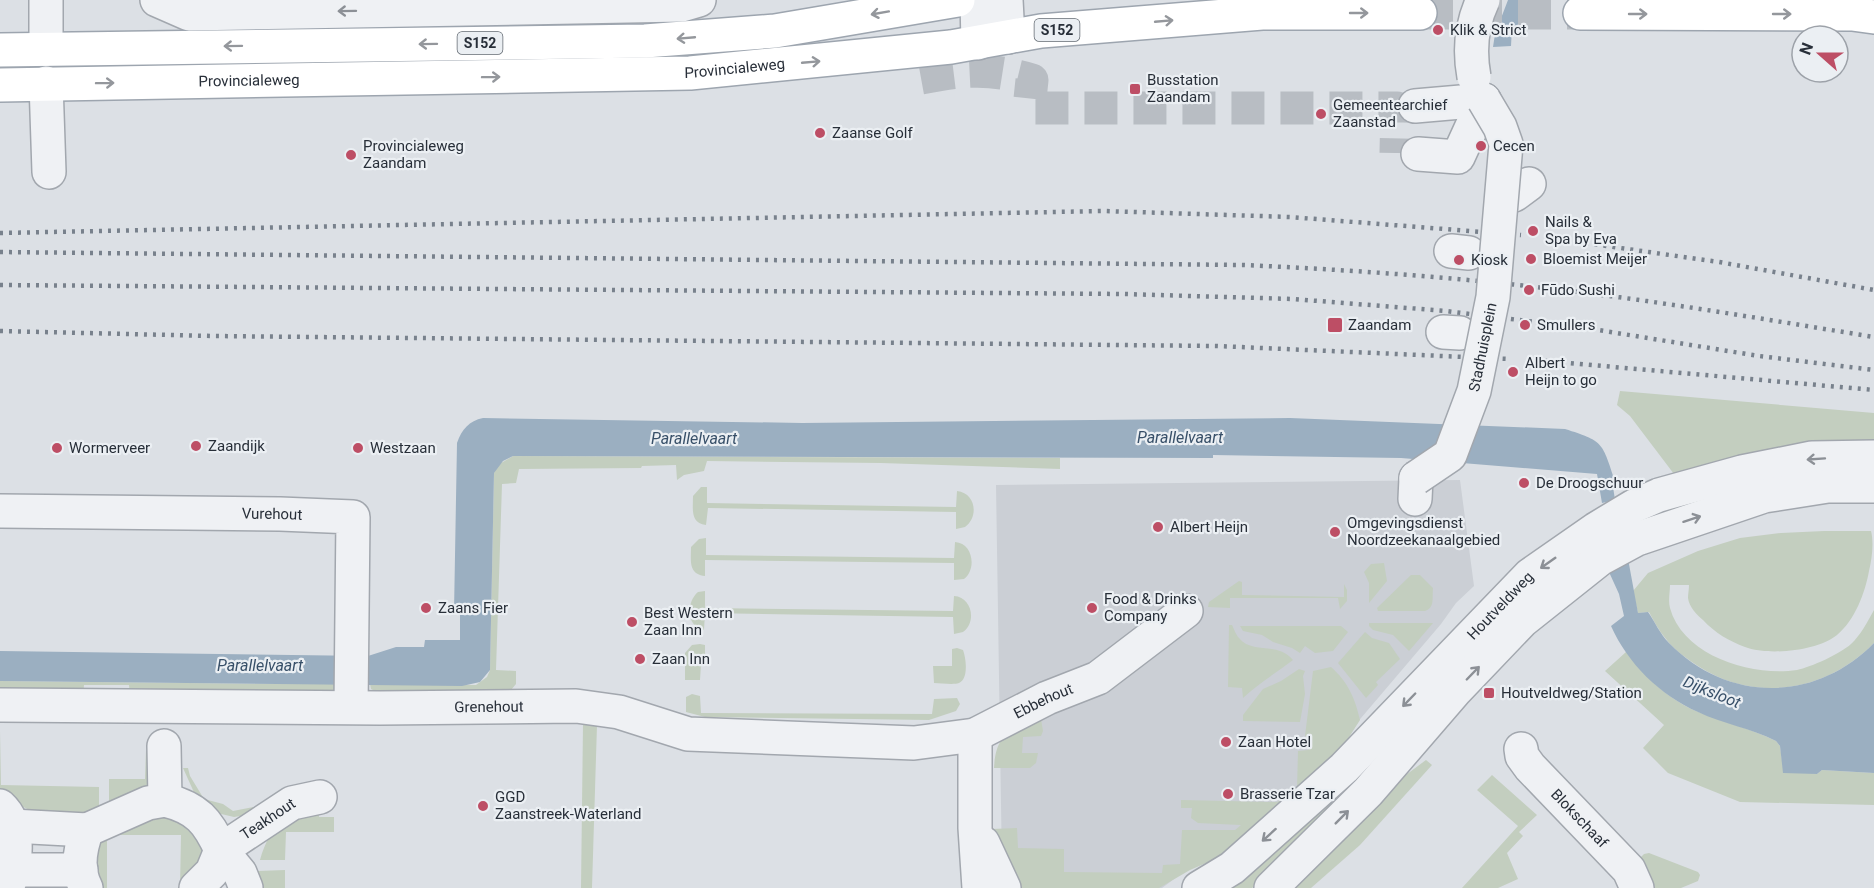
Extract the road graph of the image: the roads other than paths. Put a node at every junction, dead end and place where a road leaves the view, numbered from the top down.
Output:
1 (46, 0) edge
2 (157, 0) edge
3 (699, 0) edge
4 (958, 0) edge
5 (977, 0) edge
6 (1006, 0) edge
7 (1483, 0) edge
8 (1420, 13) tunnel mouth
9 (1580, 14) tunnel mouth
10 (1874, 17) edge
11 (993, 40) junction
12 (46, 49) junction
13 (0, 50) edge
14 (46, 83) junction
15 (0, 85) edge
16 (1484, 100) junction
17 (1415, 106) dead end
18 (1418, 154) dead end
19 (49, 172) dead end
20 (1874, 458) edge
21 (1874, 486) edge
22 (1415, 489) dead end
23 (0, 511) edge
24 (1598, 544) junction
25 (1186, 611) dead end
26 (352, 700) junction
27 (0, 705) edge
28 (975, 735) junction
29 (164, 746) dead end
30 (1521, 749) dead end
31 (320, 797) dead end
32 (165, 800) junction
33 (6, 816) edge
34 (975, 828) junction
35 (87, 830) junction
36 (221, 850) junction
37 (9, 879) edge
38 (83, 879) edge
39 (196, 888) edge
40 (246, 888) edge
41 (966, 888) edge
42 (979, 888) edge
43 (1004, 888) edge
44 (1199, 888) edge
45 (1271, 888) edge
46 (1637, 888) edge

1 - 12 street
3 -> 2 street
4 -> 12 main road, S152
5 - 11 street
6 - 11 street
7 - 16 street, Stadhuisplein, bridge
11 -> 8 main road, Provincialeweg / S152
9 -> 10 main road
14 -> 11 main road, Provincialeweg / S152
12 - 13 main road, S152
12 - 14 main road
14 - 15 main road, Provincialeweg / S152
14 - 19 street
16 - 17 street
16 - 18 street
16 - 22 street, Stadhuisplein, bridge
20 -> 24 street, Houtveldweg
24 -> 21 street, Houtveldweg
23 - 26 street, Vurehout
24 -> 44 street, Houtveldweg
45 -> 24 street, Houtveldweg
25 - 28 street, Ebbehout
26 - 27 street, Grenehout
26 - 28 street, Grenehout
28 - 34 street
29 - 32 street
30 - 46 street, Blokschaaf
31 - 36 street, Teakhout
32 - 35 street
32 - 36 street
33 - 35 street
33 - 37 street
34 - 41 street
34 - 42 street
34 - 43 street
35 - 38 street
36 - 39 street, Teakhout
36 - 40 street
37 - 38 street

